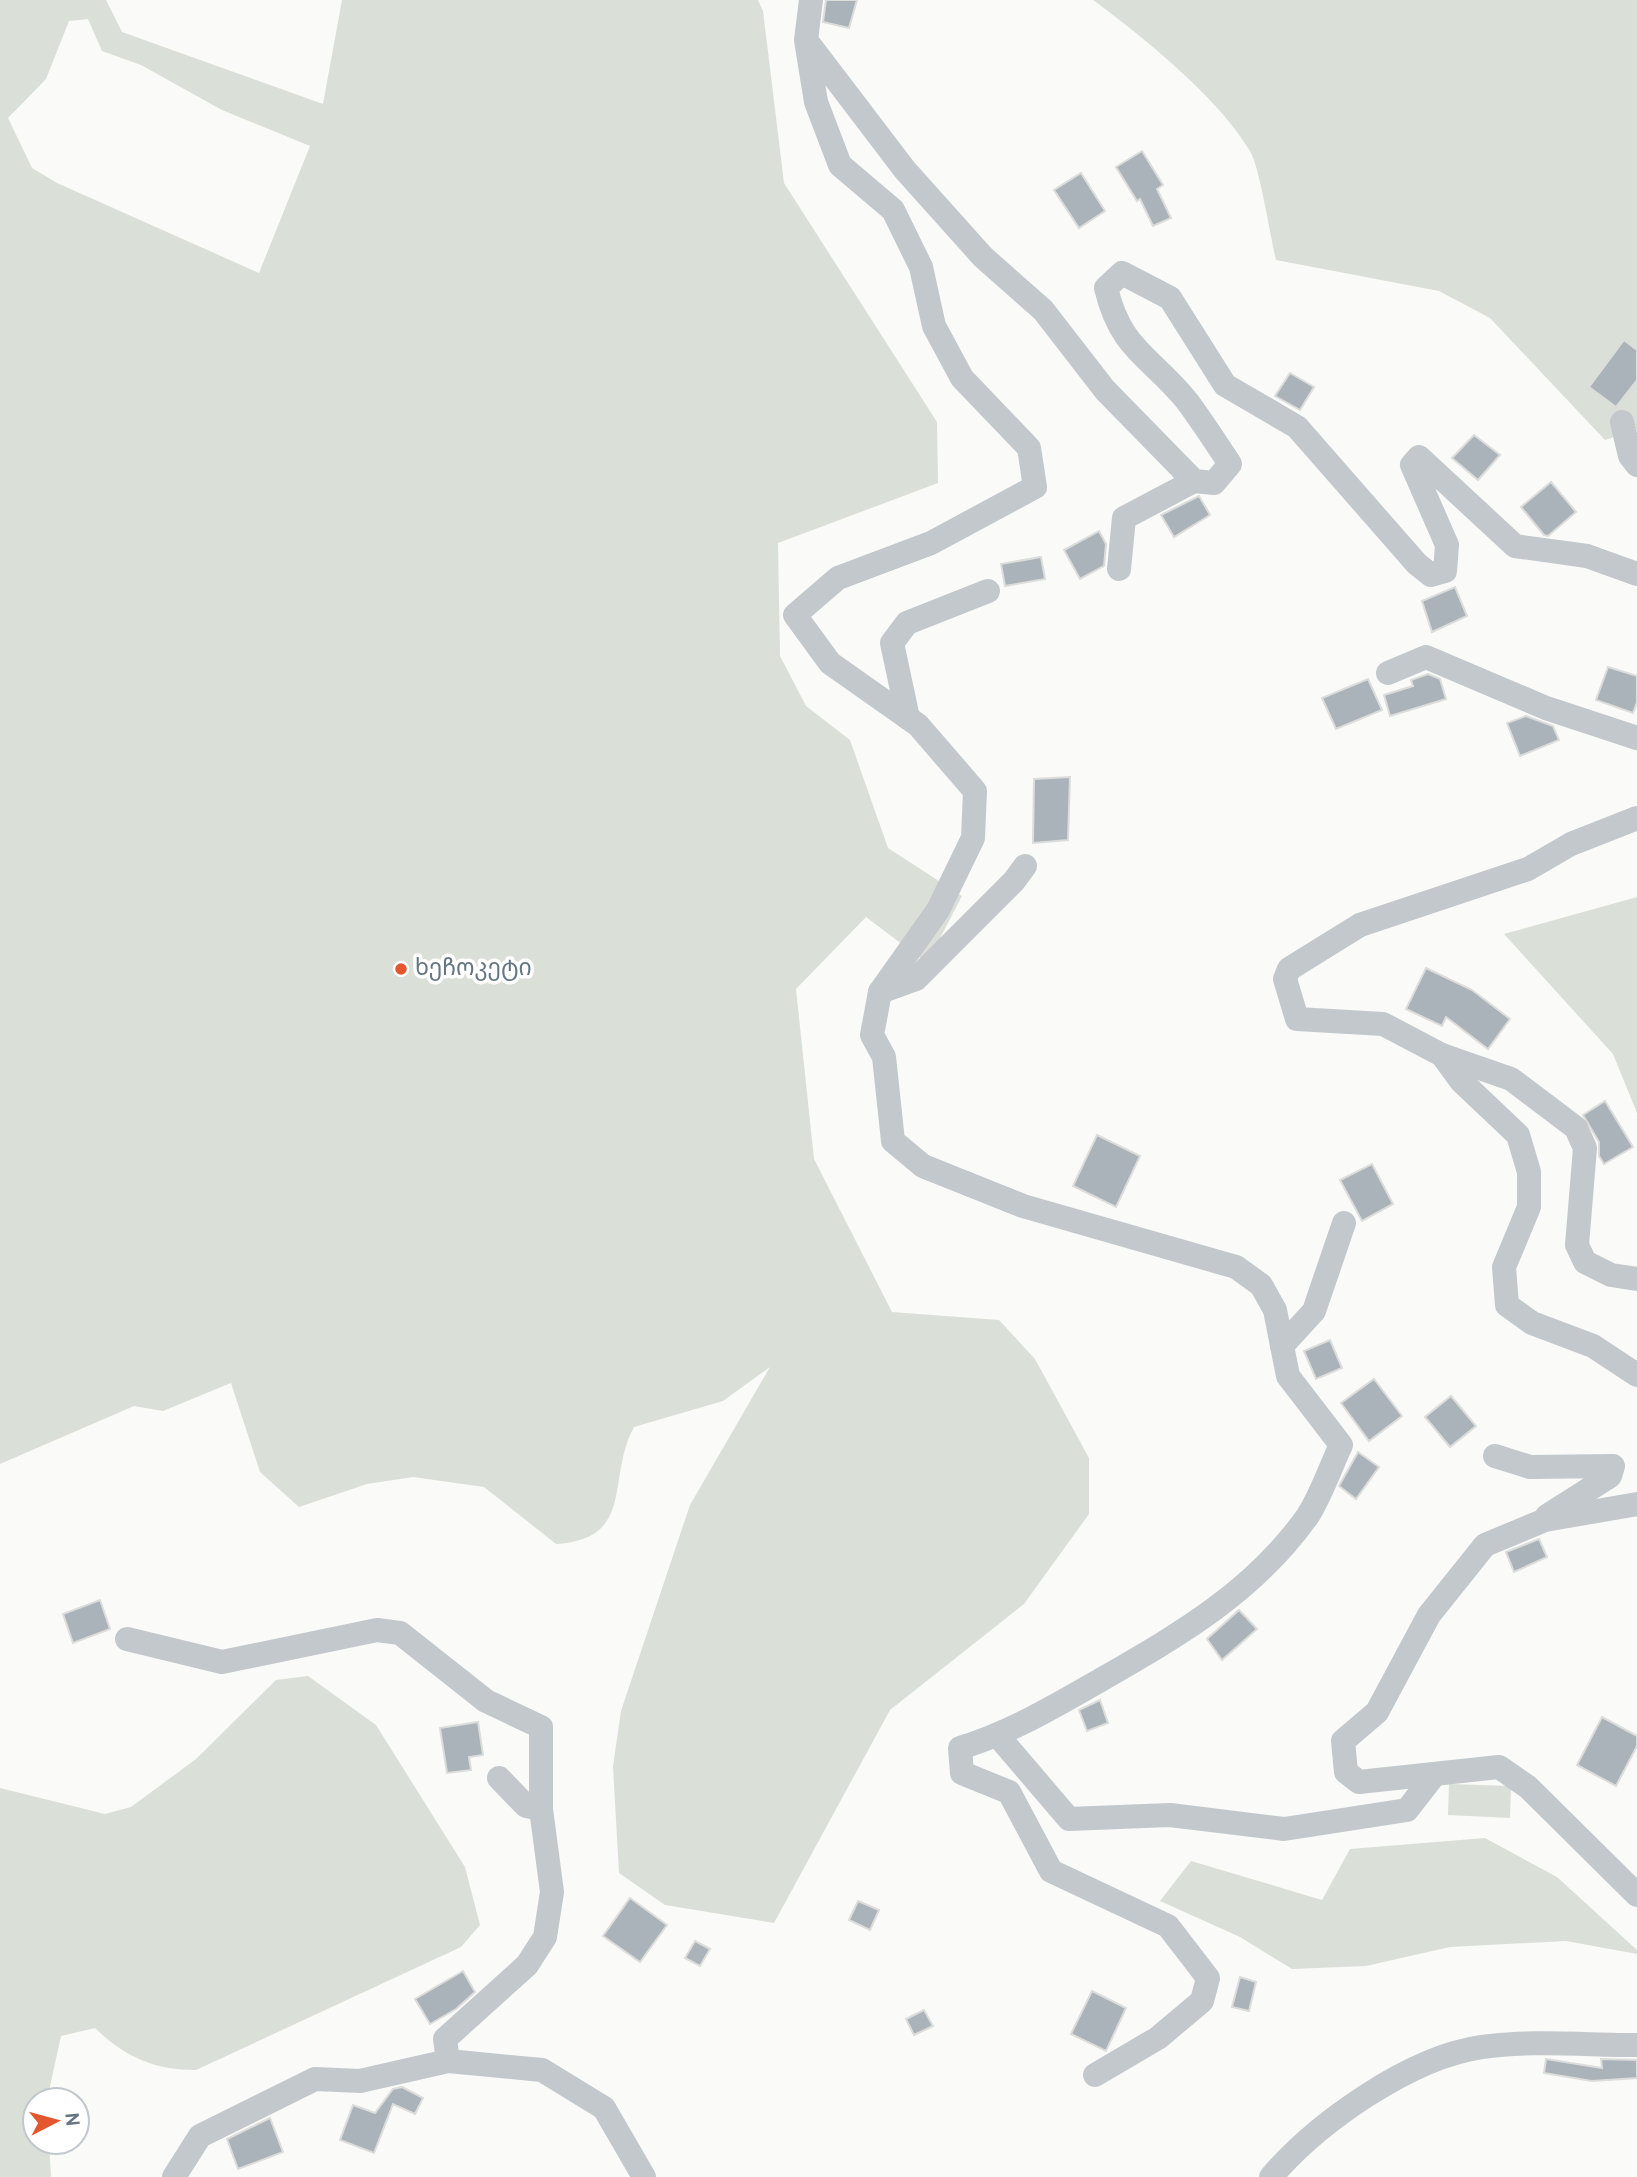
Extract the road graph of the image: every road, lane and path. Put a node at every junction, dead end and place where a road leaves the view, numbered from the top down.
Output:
1 (811, 0) edge
2 (806, 40) junction
3 (1622, 422) dead end
4 (1637, 465) edge
5 (1194, 481) junction
6 (1119, 569) dead end
7 (1637, 574) edge
8 (988, 591) dead end
9 (1388, 673) dead end
10 (908, 718) junction
11 (1637, 738) edge
12 (1637, 818) edge
13 (1025, 866) dead end
14 (880, 992) junction
15 (1442, 1055) junction
16 (1344, 1223) dead end
17 (1637, 1279) edge
18 (1282, 1346) junction
19 (1637, 1375) edge
20 (1495, 1456) dead end
21 (1637, 1504) edge
22 (1545, 1520) junction
23 (127, 1639) dead end
24 (998, 1736) junction
25 (1435, 1774) junction
26 (499, 1778) dead end
27 (541, 1809) junction
28 (1637, 1895) edge
29 (1637, 2045) edge
30 (448, 2061) junction
31 (1096, 2075) dead end
32 (174, 2177) edge
33 (644, 2177) edge
34 (1271, 2177) edge

1 - 2 street
2 - 5 street
2 - 10 street
3 - 4 street
5 - 6 street
5 - 7 street
8 - 10 street
9 - 11 street
10 - 14 street
12 - 15 street
13 - 14 street
14 - 18 street
15 - 17 street
15 - 19 street
16 - 18 street
18 - 24 street
20 - 22 street
21 - 22 street
22 - 25 street
23 - 27 street
24 - 25 street
24 - 31 street
25 - 28 street
26 - 27 street
27 - 30 street
29 - 34 street
30 - 32 street
30 - 33 street

